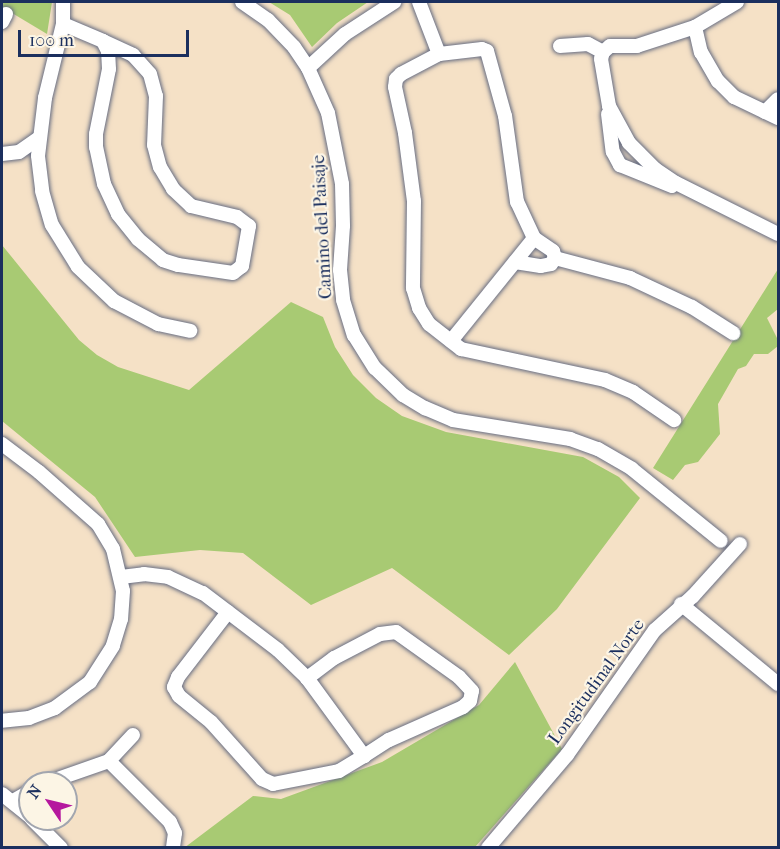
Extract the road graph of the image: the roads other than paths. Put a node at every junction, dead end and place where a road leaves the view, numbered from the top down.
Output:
1 (242, 2) edge
2 (394, 2) edge
3 (419, 2) edge
4 (737, 2) edge
5 (64, 3) edge
6 (63, 24) junction
7 (695, 27) junction
8 (103, 41) junction
9 (560, 46) dead end
10 (603, 52) junction
11 (439, 54) junction
12 (308, 68) junction
13 (778, 99) edge
14 (609, 106) junction
15 (765, 112) junction
16 (778, 118) edge
17 (39, 138) junction
18 (2, 154) edge
19 (687, 188) junction
20 (778, 234) edge
21 (534, 238) junction
22 (555, 258) junction
23 (515, 262) junction
24 (190, 331) dead end
25 (733, 333) dead end
26 (451, 341) junction
27 (674, 420) dead end
28 (2, 444) edge
29 (721, 541) dead end
30 (740, 544) dead end
31 (121, 577) junction
32 (681, 604) junction
33 (228, 612) junction
34 (307, 678) junction
35 (778, 684) edge
36 (2, 721) edge
37 (133, 735) dead end
38 (364, 756) junction
39 (109, 761) junction
40 (78, 772) edge
41 (44, 831) edge
42 (61, 848) edge
43 (173, 848) edge
44 (488, 848) edge

1 - 12 street, Camino del Paisaje
2 - 12 street
3 - 11 street
4 - 7 street
5 - 6 street
6 - 8 street
6 - 17 street
7 - 10 street
7 - 15 street
8 - 8 street
9 - 10 street
10 - 14 street
11 - 21 street
11 - 26 street
12 - 29 street, Camino del Paisaje
13 - 15 street
14 - 19 street
14 - 19 street
15 - 16 street
17 - 18 street
17 - 24 street
19 - 20 street
21 - 22 street
21 - 23 street
22 - 23 street
22 - 25 street
23 - 26 street
26 - 27 street
28 - 31 street
30 - 32 street, Longitudinal Norte
31 - 33 street
31 - 36 street
32 - 35 street
32 - 44 street, Longitudinal Norte
33 - 34 street
33 - 38 street
34 - 38 street
34 - 38 street
37 - 39 street
39 - 40 street
39 - 43 street
41 - 42 street

